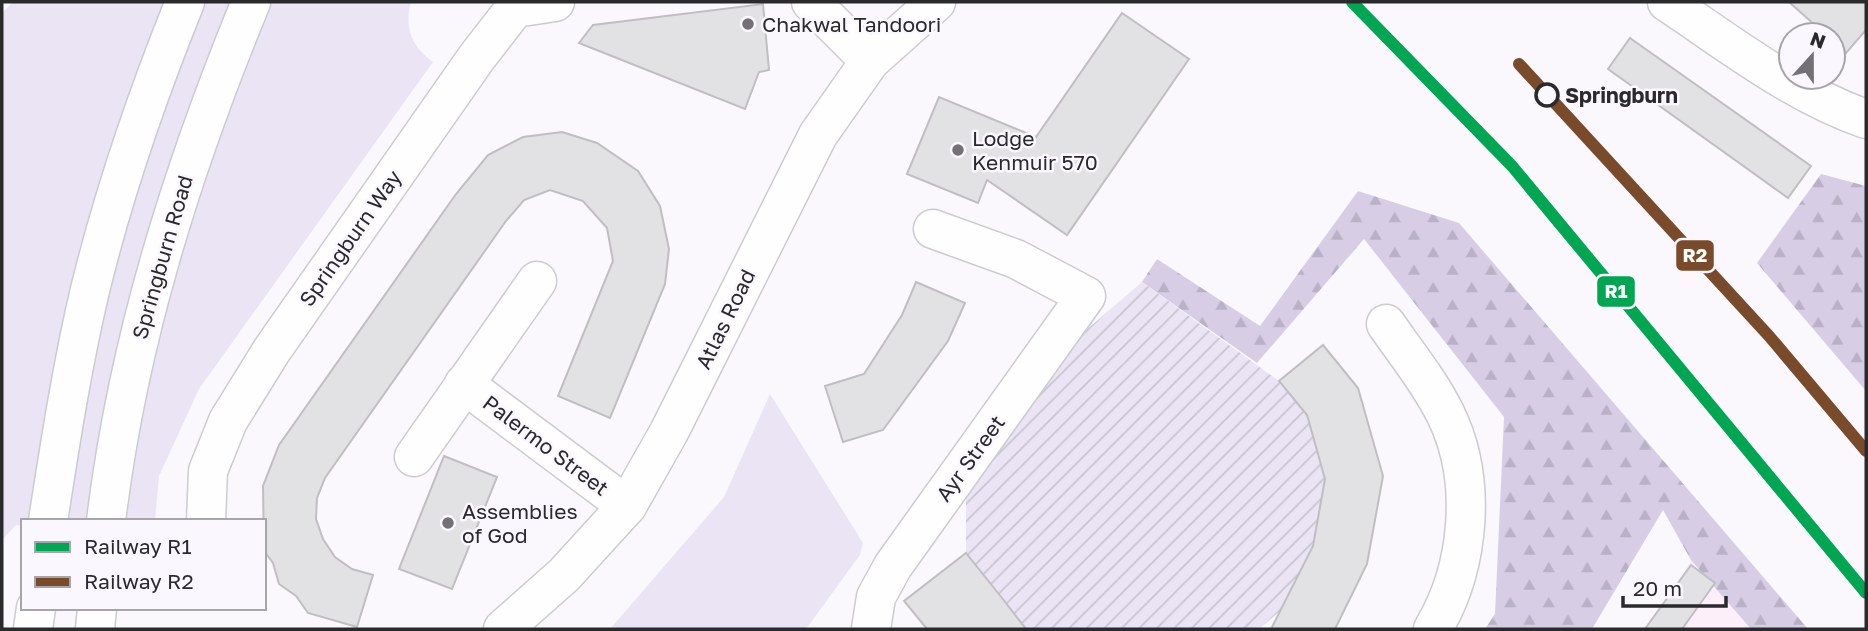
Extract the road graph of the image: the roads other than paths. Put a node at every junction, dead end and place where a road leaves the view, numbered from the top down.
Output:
1 (185, 2) edge
2 (251, 2) edge
3 (555, 2) edge
4 (811, 2) edge
5 (936, 2) edge
6 (1667, 2) edge
7 (511, 5) edge
8 (870, 61) junction
9 (1866, 119) edge
10 (933, 229) dead end
11 (537, 281) dead end
12 (1386, 324) dead end
13 (464, 384) junction
14 (414, 457) dead end
15 (627, 506) junction
16 (48, 519) edge
17 (106, 519) edge
18 (206, 519) edge
19 (36, 610) edge
20 (97, 610) edge
21 (33, 629) edge
22 (94, 629) edge
23 (503, 629) edge
24 (870, 629) edge
25 (1433, 629) edge

1 - 16 street
2 - 17 street, Springburn Road
3 - 7 street, Springburn Way
4 - 8 street
5 - 8 street, Atlas Road
6 - 9 street
7 - 18 street, Springburn Way
8 - 15 street, Atlas Road
10 - 24 street, Ayr Street
11 - 13 street, Palermo Street
12 - 25 street
13 - 14 street, Palermo Street
13 - 15 street, Palermo Street
15 - 23 street, Atlas Road
19 - 21 street
20 - 22 street

